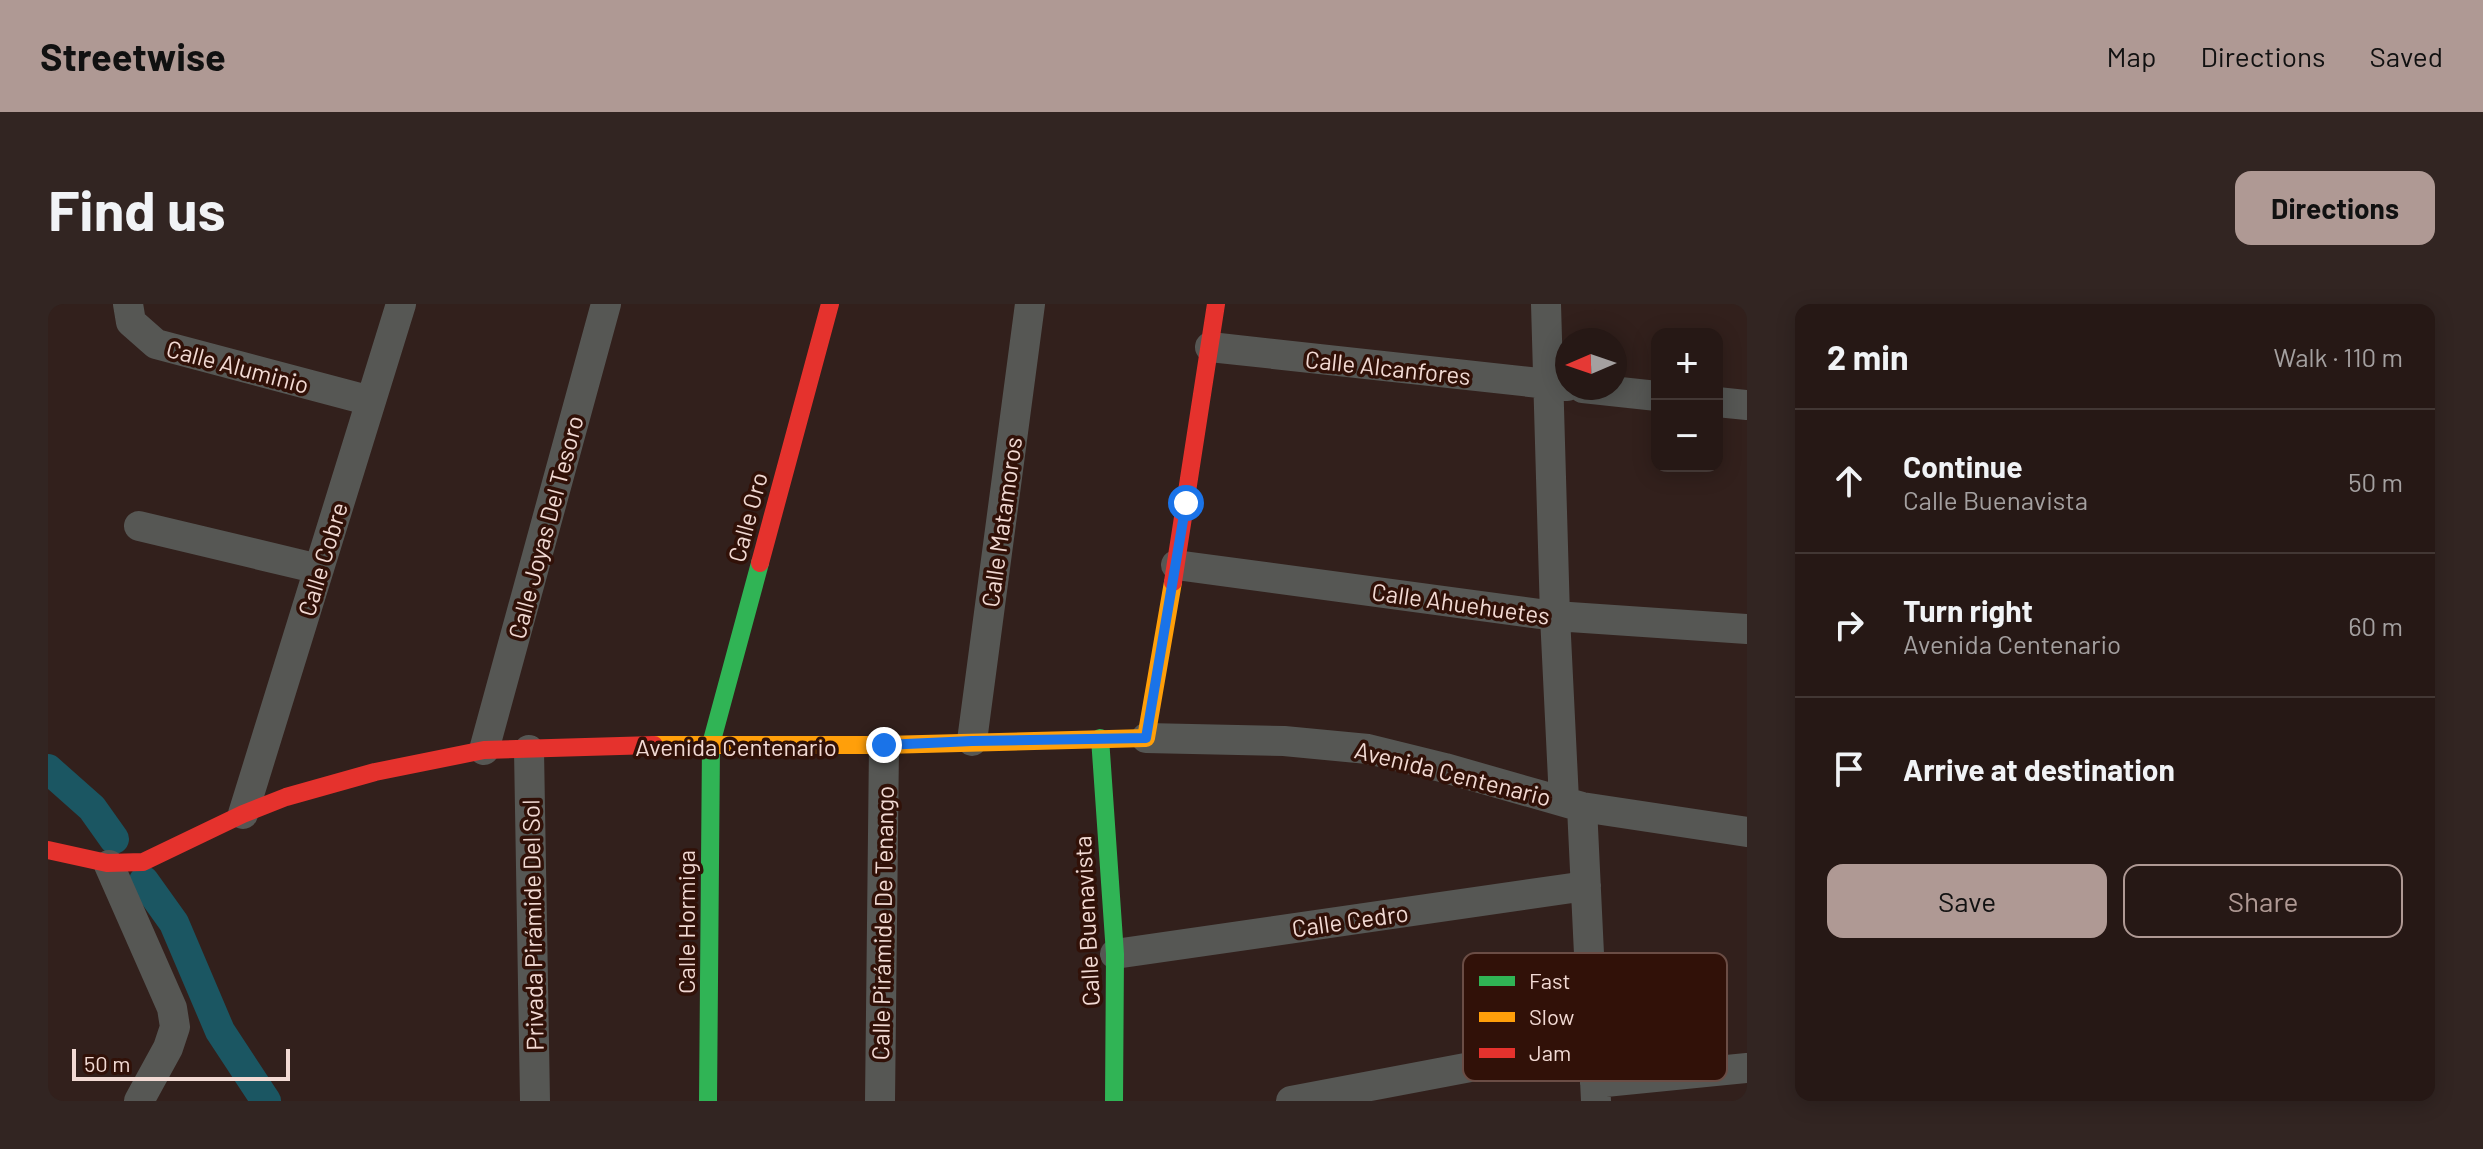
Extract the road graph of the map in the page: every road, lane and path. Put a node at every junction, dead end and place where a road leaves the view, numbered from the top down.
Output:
1 (128, 304) edge
2 (401, 304) edge
3 (606, 304) edge
4 (830, 304) edge
5 (1030, 304) edge
6 (1216, 304) edge
7 (1546, 304) edge
8 (1210, 347) junction
9 (1555, 365) edge
10 (1555, 385) edge
11 (1627, 393) edge
12 (1651, 395) edge
13 (1558, 400) edge
14 (371, 401) junction
15 (1723, 403) edge
16 (1747, 405) edge
17 (139, 526) dead end
18 (1176, 565) junction
19 (319, 569) junction
20 (1555, 616) junction
21 (1747, 629) edge
22 (1100, 738) junction
23 (1146, 738) junction
24 (972, 741) junction
25 (711, 744) junction
26 (884, 745) junction
27 (484, 750) junction
28 (529, 750) junction
29 (1573, 804) junction
30 (243, 814) junction
31 (1747, 832) edge
32 (48, 850) edge
33 (109, 865) junction
34 (1586, 886) junction
35 (1589, 953) edge
36 (1115, 954) junction
37 (1463, 1068) edge
38 (1747, 1068) edge
39 (1727, 1071) edge
40 (1665, 1081) edge
41 (1595, 1092) edge
42 (139, 1101) edge
43 (535, 1101) edge
44 (708, 1101) edge
45 (880, 1101) edge
46 (1114, 1101) edge
47 (1291, 1101) edge

1 - 14 street, Calle Aluminio
2 - 14 street, Calle Cobre
3 - 27 street, Calle Joyas Del Tesoro
4 - 25 street, Calle Oro
5 - 24 street, Calle Matamoros
6 - 8 street
7 - 9 street
8 - 10 street, Calle Alcanfores
8 - 18 street
11 - 12 street
13 - 20 street
14 - 19 street, Calle Cobre
15 - 16 street
17 - 19 street
18 - 20 street, Calle Ahuehuetes
18 - 23 street
19 - 30 street, Calle Cobre
20 - 21 street, Calle Ahuehuetes
20 - 29 street
22 - 23 street, Avenida Centenario
22 - 24 street, Avenida Centenario
22 - 36 street, Calle Buenavista
23 - 29 street, Avenida Centenario
24 - 26 street, Avenida Centenario
25 - 26 street, Avenida Centenario
25 - 28 street, Avenida Centenario
25 - 44 street, Calle Hormiga
26 - 45 street, Calle Pirámide De Tenango
27 - 28 street, Avenida Centenario
27 - 30 street, Avenida Centenario
28 - 43 street, Privada Pirámide Del Sol
29 - 31 street, Avenida Centenario
29 - 34 street
30 - 33 street, Avenida Centenario
32 - 33 street, Avenida Centenario
33 - 42 street
34 - 35 street
34 - 36 street, Calle Cedro
36 - 46 street, Calle Buenavista
37 - 47 street
38 - 39 street
40 - 41 street

